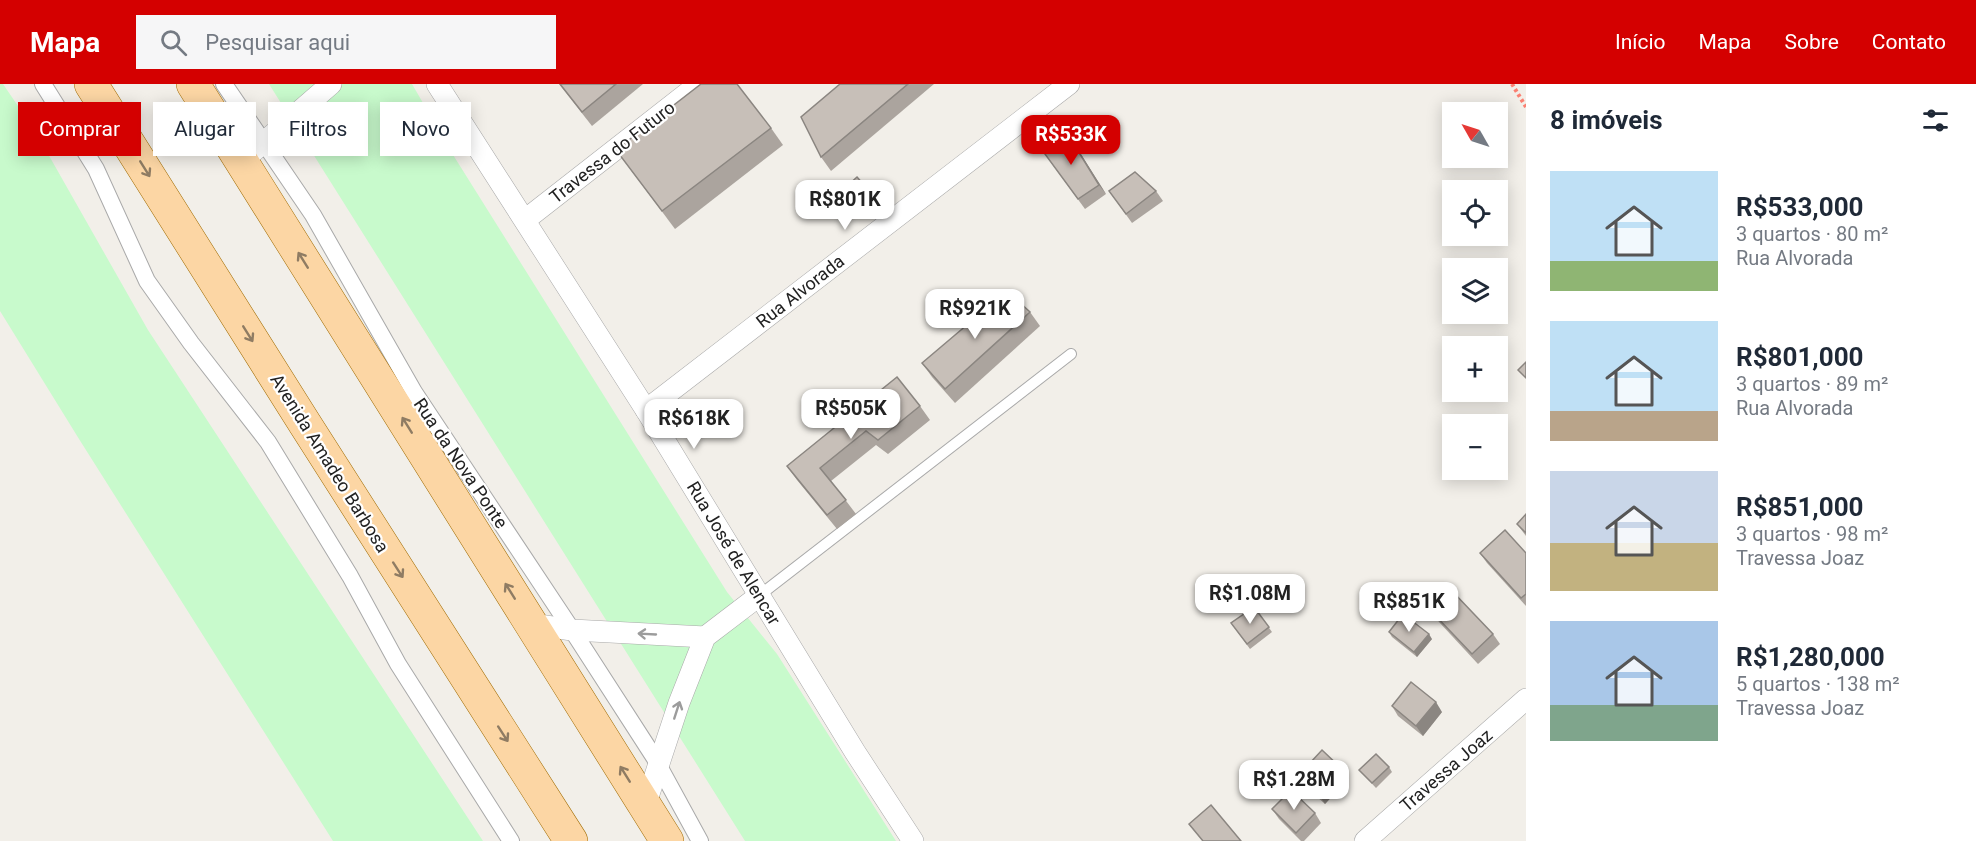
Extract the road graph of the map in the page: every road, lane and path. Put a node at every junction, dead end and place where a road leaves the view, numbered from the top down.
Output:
1 (43, 84) edge
2 (91, 84) edge
3 (193, 84) edge
4 (224, 84) edge
5 (331, 84) edge
6 (437, 84) edge
7 (699, 84) edge
8 (1069, 84) edge
9 (1512, 84) edge
10 (209, 102) edge
11 (232, 102) edge
12 (1526, 107) edge
13 (256, 149) edge
14 (256, 155) edge
15 (255, 156) edge
16 (525, 220) junction
17 (1071, 354) dead end
18 (646, 410) junction
19 (760, 595) junction
20 (532, 624) junction
21 (572, 630) junction
22 (705, 637) junction
23 (1526, 699) edge
24 (659, 767) junction
25 (645, 806) junction
26 (511, 841) edge
27 (571, 841) edge
28 (667, 841) edge
29 (700, 841) edge
30 (913, 841) edge
31 (1365, 841) edge

1 - 26 street
2 -> 27 main road, Avenida Amadeo Barbosa
3 - 10 main road
4 - 11 street, Rua da Nova Ponte
5 - 13 street
6 - 16 street, Rua José de Alencar
7 - 16 street, Travessa do Futuro
8 - 18 street, Rua Alvorada
9 - 12 path
14 - 21 street, Rua da Nova Ponte
20 -> 15 main road
16 - 18 street, Rua José de Alencar
17 - 19 lane
18 - 19 street, Rua José de Alencar
19 - 22 street
19 - 30 street, Rua José de Alencar
20 - 21 street
25 -> 20 main road
22 -> 21 street
21 - 24 street, Rua da Nova Ponte
24 -> 22 street
23 - 31 street, Travessa Joaz
24 - 25 street
24 - 29 street, Rua da Nova Ponte
25 - 28 main road

